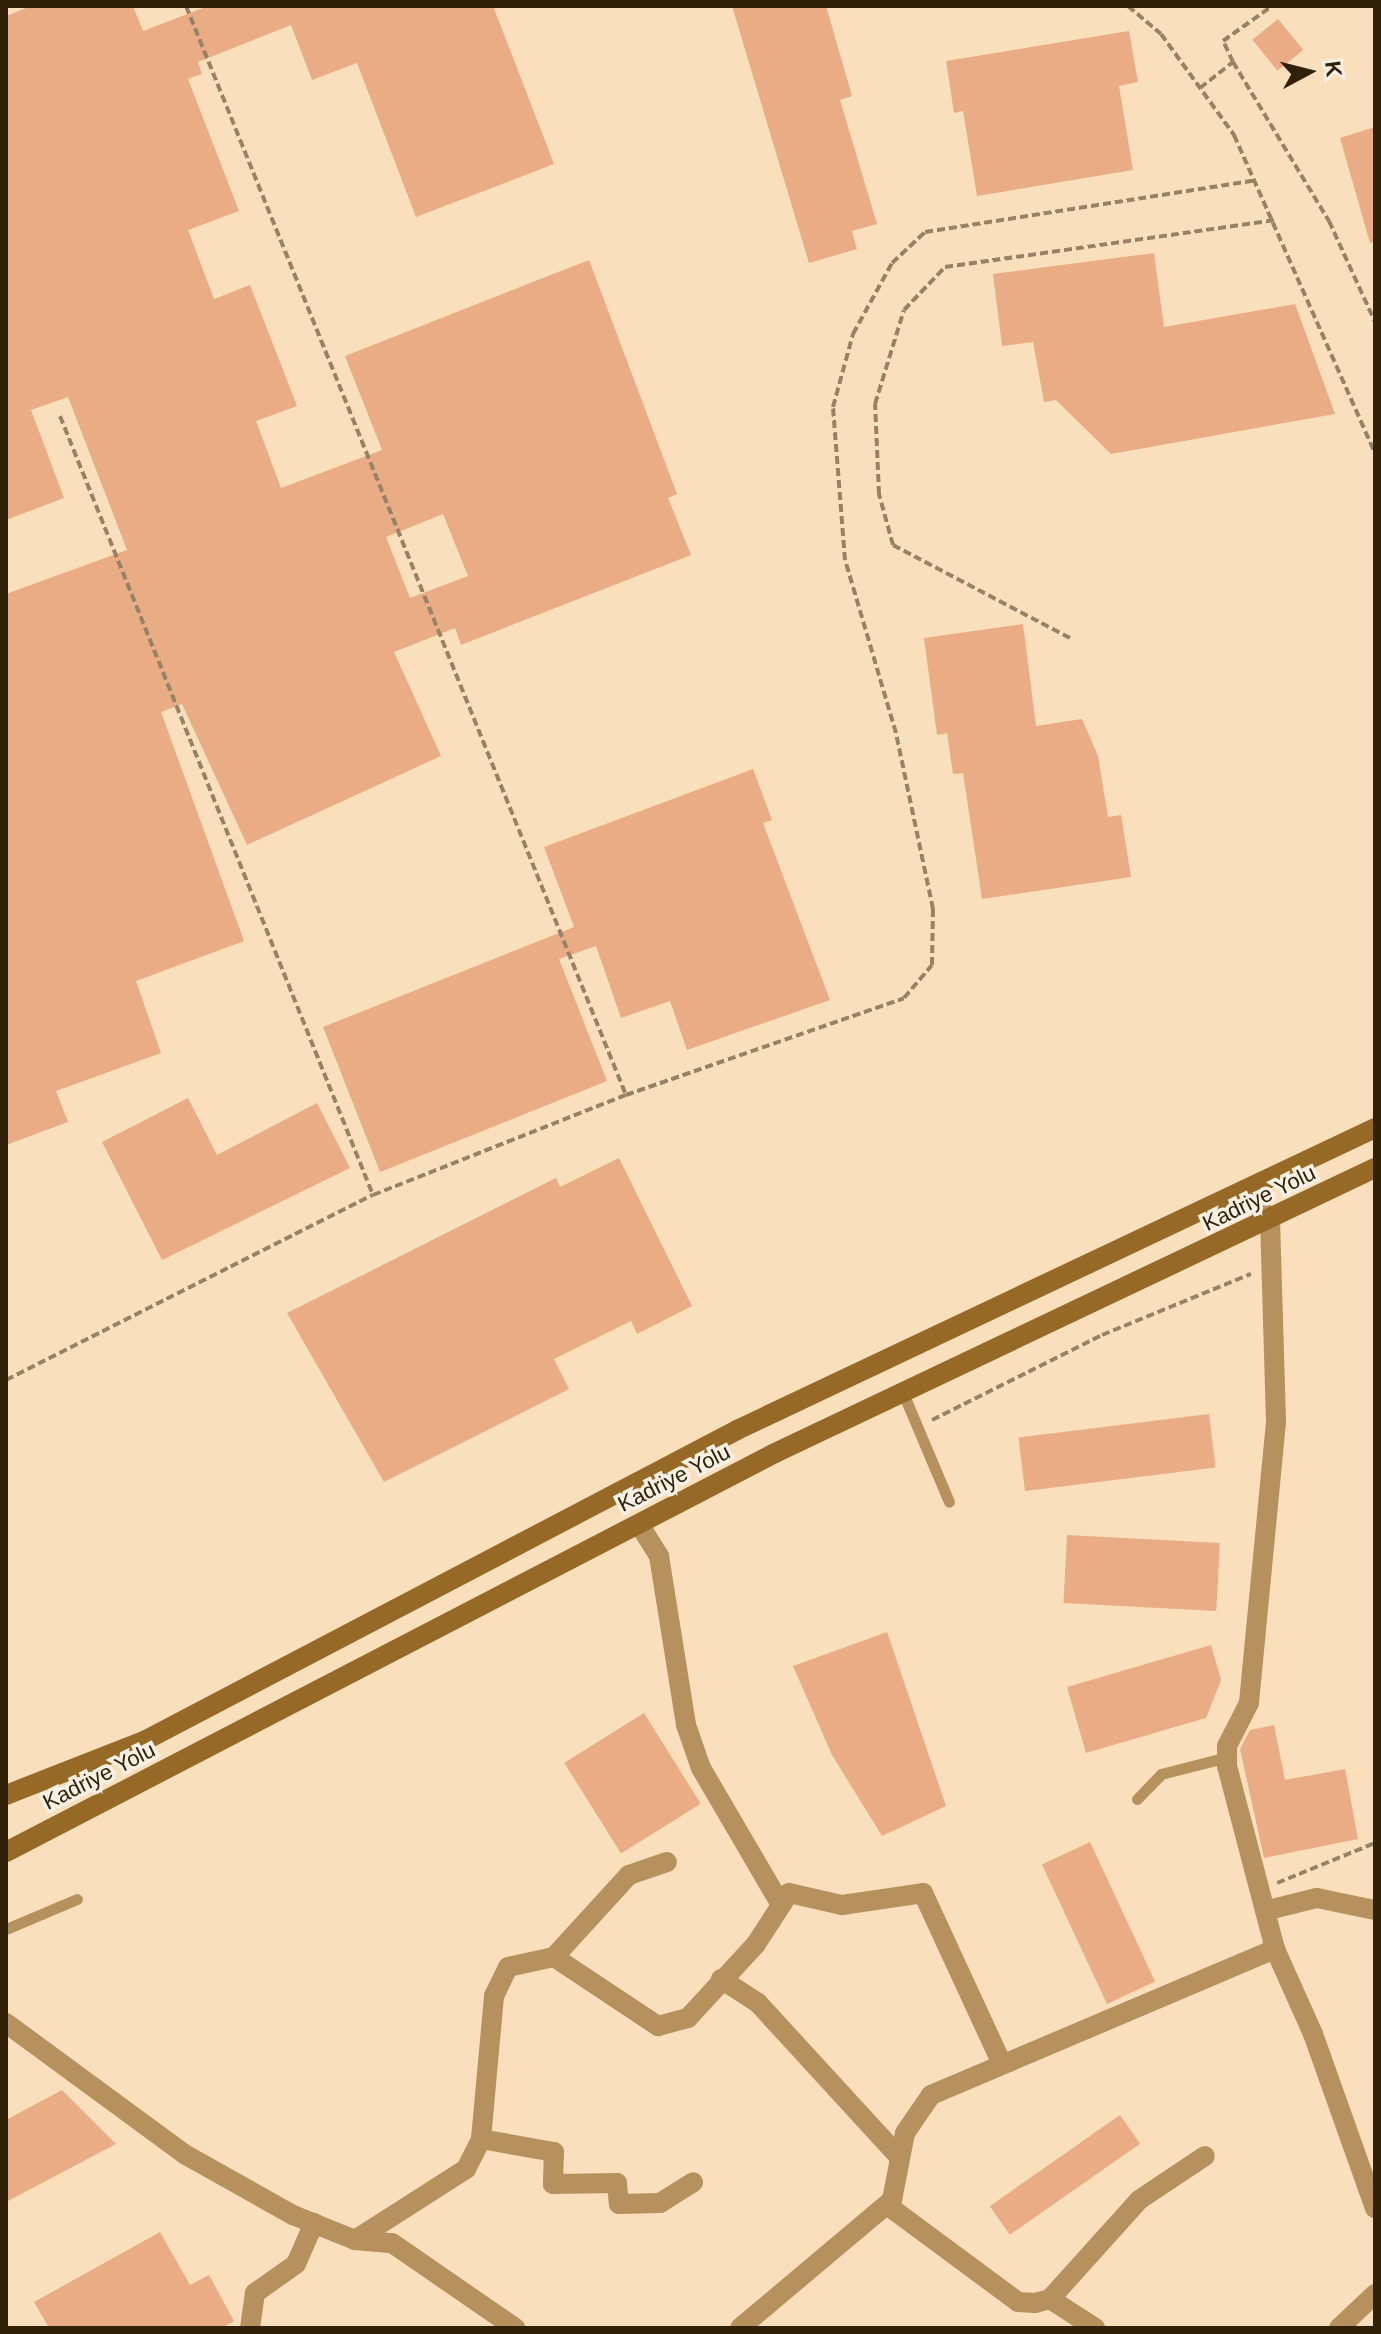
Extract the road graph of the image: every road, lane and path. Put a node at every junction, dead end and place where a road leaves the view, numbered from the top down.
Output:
1 (186, 6) edge
2 (1128, 6) edge
3 (1272, 6) edge
4 (1233, 62) junction
5 (1200, 88) junction
6 (1256, 180) junction
7 (1275, 220) junction
8 (1375, 322) edge
9 (60, 416) dead end
10 (1375, 453) edge
11 (1070, 638) dead end
12 (626, 1095) junction
13 (1375, 1128) edge
14 (1375, 1168) edge
15 (1247, 1193) junction
16 (373, 1195) junction
17 (1270, 1219) junction
18 (1272, 1265) junction
19 (6, 1380) edge
20 (903, 1393) junction
21 (920, 1425) junction
22 (949, 1502) dead end
23 (639, 1524) junction
24 (1227, 1757) junction
25 (6, 1795) edge
26 (1137, 1799) dead end
27 (1375, 1843) edge
28 (6, 1852) edge
29 (667, 1862) dead end
30 (1264, 1889) junction
31 (77, 1899) dead end
32 (781, 1905) junction
33 (1268, 1910) junction
34 (1375, 1910) edge
35 (6, 1929) edge
36 (1275, 1949) junction
37 (554, 1957) junction
38 (721, 1979) junction
39 (6, 2023) edge
40 (1002, 2064) junction
41 (481, 2139) junction
42 (1205, 2156) dead end
43 (899, 2157) junction
44 (693, 2182) dead end
45 (1374, 2201) edge
46 (887, 2205) junction
47 (314, 2223) junction
48 (355, 2240) junction
49 (1375, 2294) edge
50 (1050, 2299) junction
51 (250, 2328) edge
52 (515, 2328) edge
53 (740, 2328) edge
54 (1095, 2328) edge
55 (1339, 2328) edge

1 - 12 path
2 - 5 path
3 - 4 path
4 - 5 path
4 - 8 path
5 - 6 path
6 - 7 path
6 - 12 path
7 - 10 path
7 - 11 path
9 - 16 path
12 - 16 path
13 - 15 main road, Kadriye Yolu
14 - 17 main road, Kadriye Yolu
15 - 17 street
15 - 25 main road, Kadriye Yolu
16 - 19 path
17 - 18 street
17 - 20 main road, Kadriye Yolu
18 - 21 path
18 - 24 street
20 - 21 lane
20 - 23 main road, Kadriye Yolu
21 - 22 lane
23 - 28 main road, Kadriye Yolu
23 - 32 street
24 - 26 lane
24 - 30 street
27 - 30 path
29 - 37 street
30 - 33 street
31 - 35 lane
32 - 38 street
32 - 40 street
33 - 34 street
33 - 36 street
36 - 40 street
36 - 45 street
37 - 38 street
37 - 41 street
38 - 43 street
39 - 47 street
40 - 43 street
41 - 44 street
41 - 48 street
42 - 50 street
43 - 46 street
46 - 50 street
46 - 53 street
47 - 48 street
47 - 51 street
48 - 52 street
49 - 55 street
50 - 54 street

